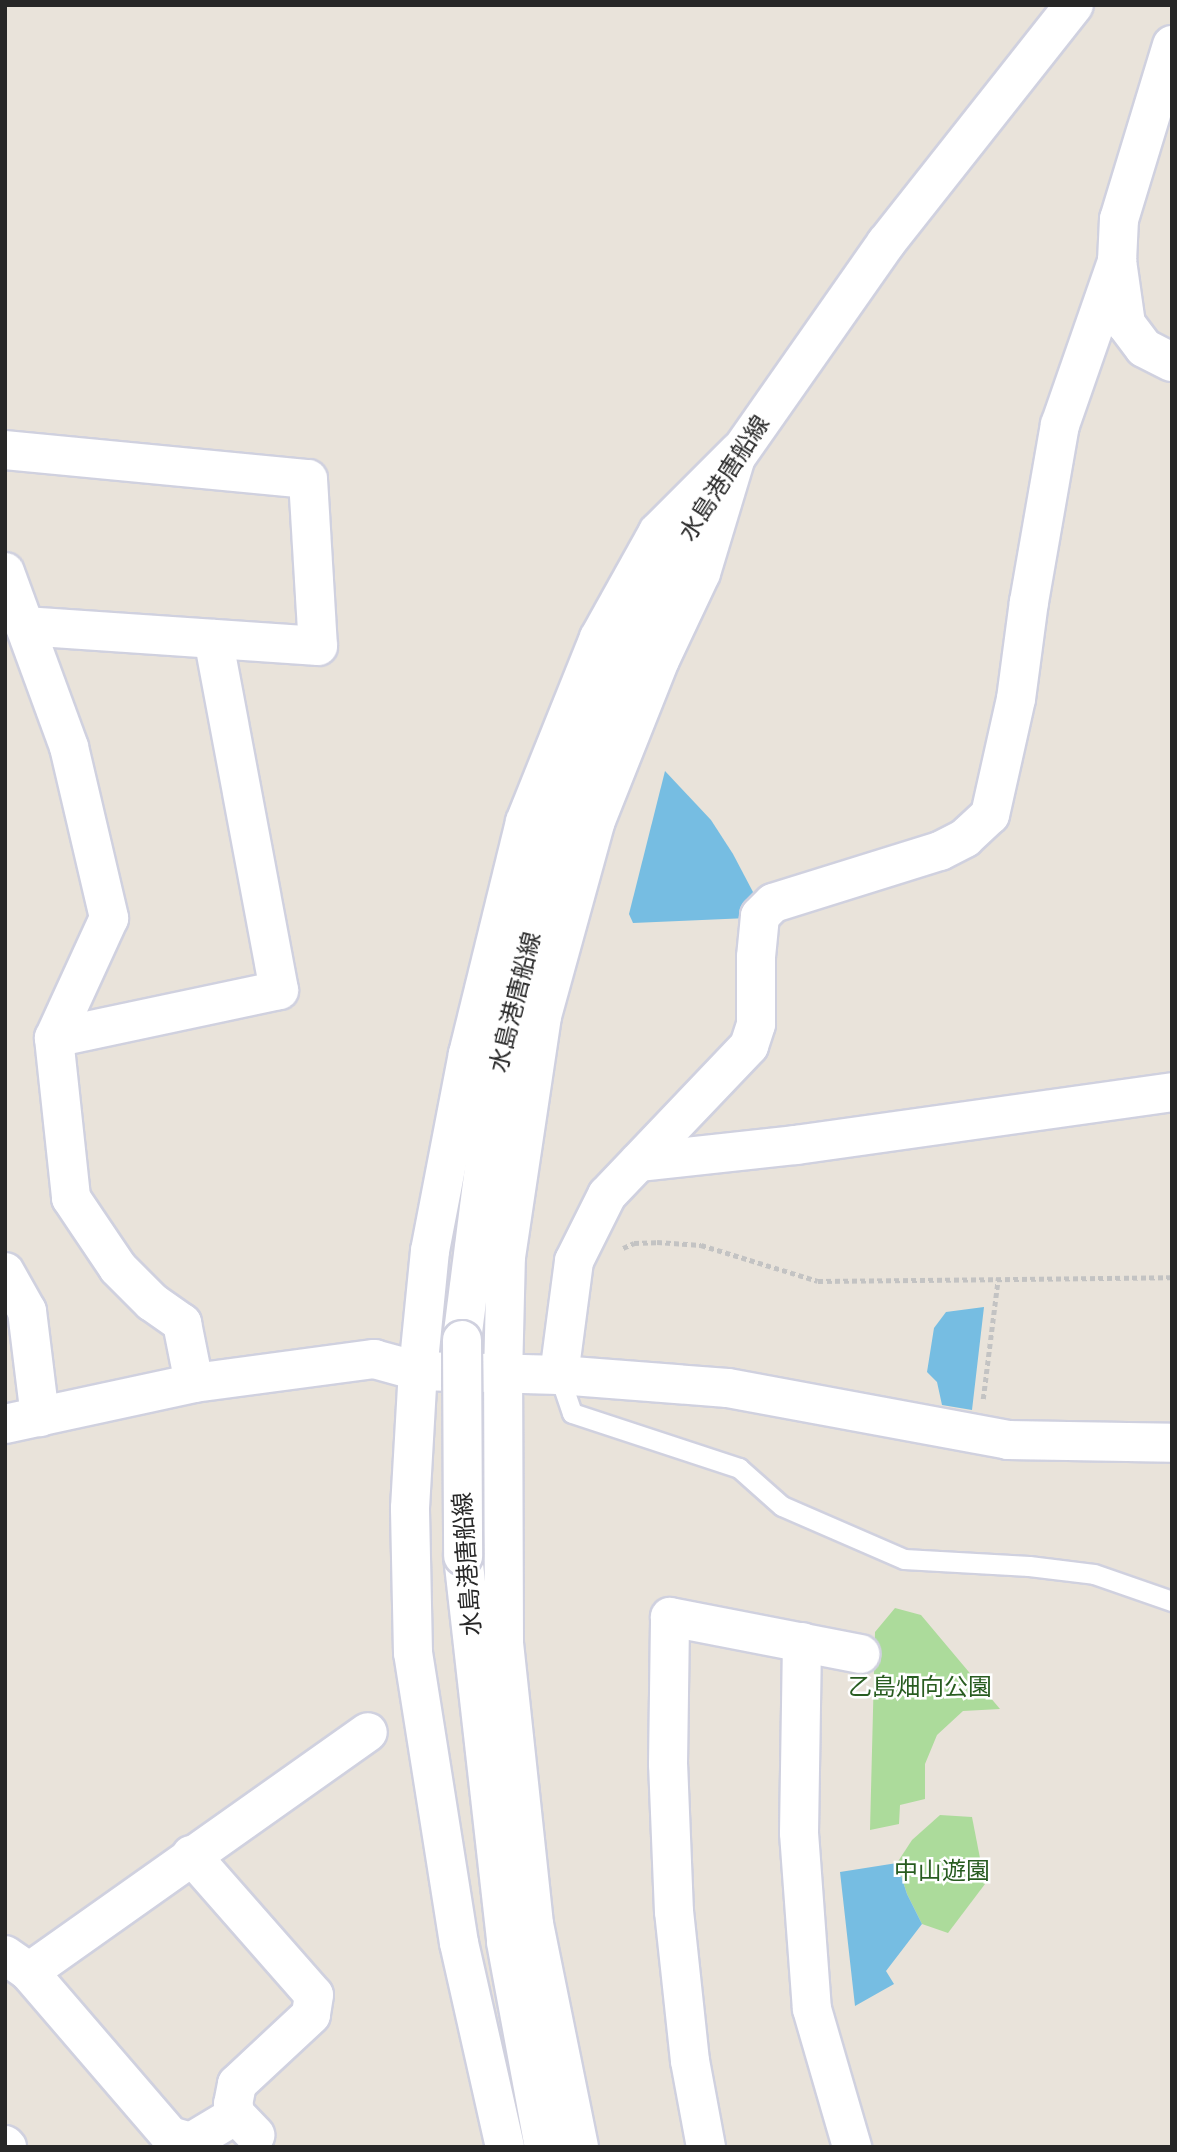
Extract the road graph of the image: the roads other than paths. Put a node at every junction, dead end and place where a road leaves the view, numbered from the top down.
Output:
1 (1073, 5) edge
2 (1172, 46) edge
3 (1117, 261) junction
4 (1172, 362) edge
5 (5, 450) edge
6 (738, 452) junction
7 (5, 572) edge
8 (25, 626) junction
9 (213, 639) junction
10 (54, 1038) junction
11 (1172, 1092) edge
12 (639, 1162) junction
13 (5, 1272) edge
14 (418, 1371) junction
15 (559, 1375) junction
16 (503, 1376) junction
17 (194, 1382) junction
18 (22, 1421) edge
19 (1172, 1443) edge
20 (1172, 1601) edge
21 (802, 1642) junction
22 (860, 1654) dead end
23 (368, 1732) dead end
24 (191, 1855) junction
25 (17, 1963) edge
26 (248, 2136) edge
27 (505, 2147) edge
28 (544, 2147) edge
29 (579, 2147) edge
30 (706, 2147) edge
31 (852, 2147) edge

1 - 6 street, 水島港唐船線
2 - 3 street
3 - 4 street
3 - 12 street
5 - 9 street
6 - 14 street
6 - 16 street
6 - 28 street, 水島港唐船線, bridge
7 - 8 street
8 - 9 street
8 - 10 street
9 - 10 street
10 - 17 street
11 - 12 street
12 - 15 street
13 - 18 street
14 - 16 street
14 - 17 street
14 - 27 street
15 - 16 street
15 - 19 street
15 - 20 lane
16 - 29 street
17 - 18 street
21 - 22 street
21 - 30 street
21 - 31 street
23 - 24 street
24 - 25 street
24 - 26 street
25 - 26 street

